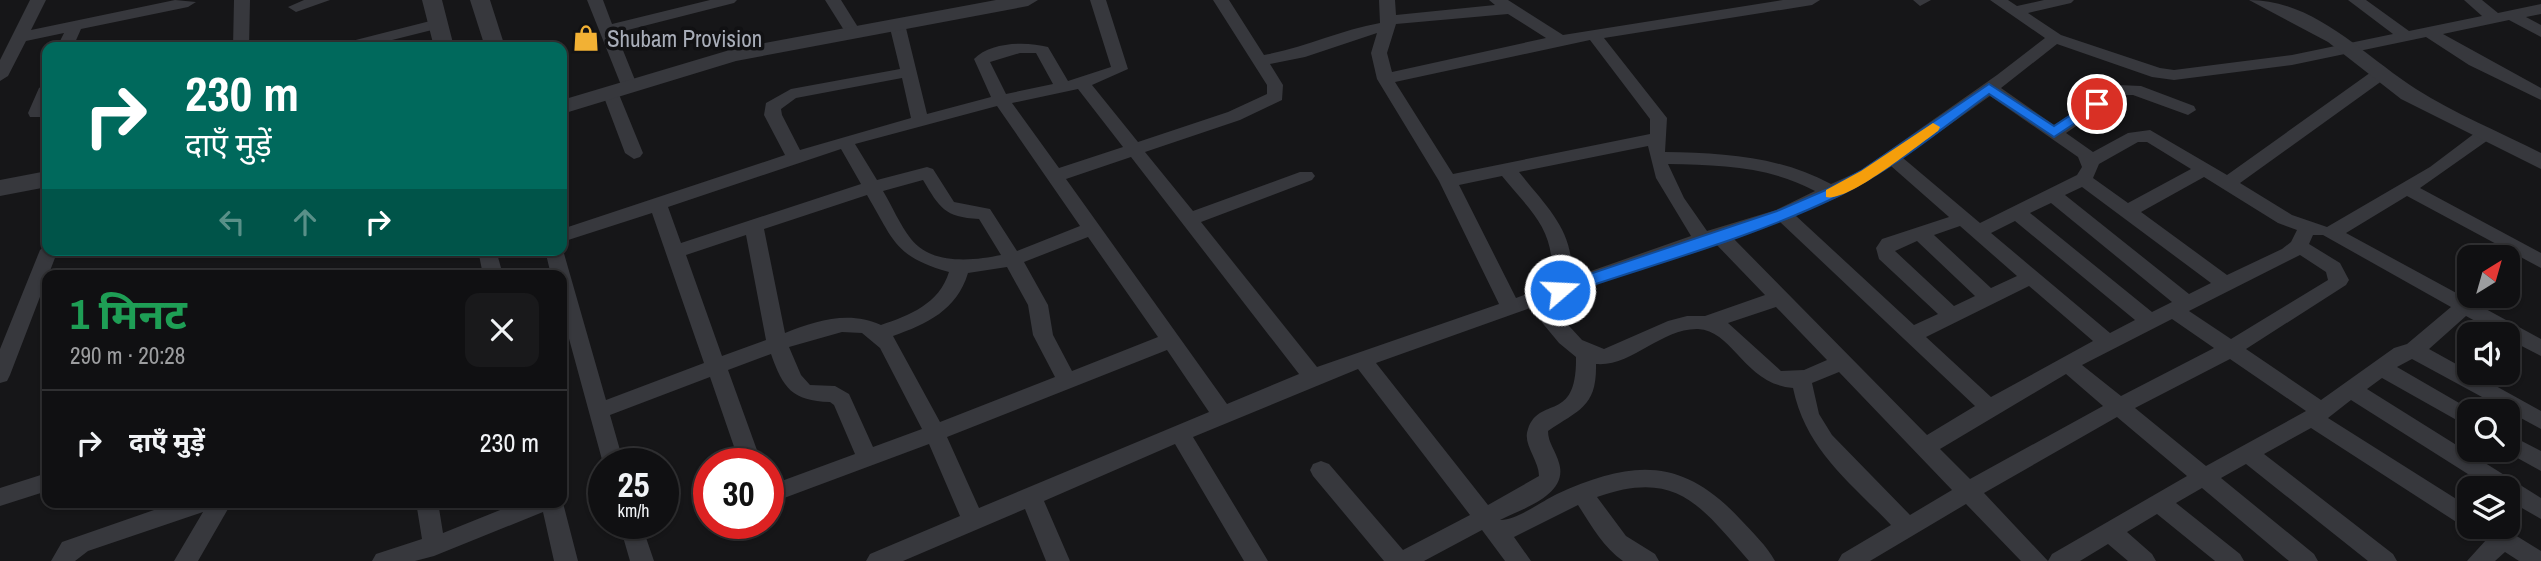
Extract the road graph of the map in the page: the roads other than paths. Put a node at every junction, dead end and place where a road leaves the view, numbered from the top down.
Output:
1 (38, 0) edge
2 (242, 0) edge
3 (322, 0) edge
4 (432, 0) edge
5 (480, 0) edge
6 (595, 0) edge
7 (833, 0) edge
8 (1028, 0) edge
9 (1098, 0) edge
10 (1221, 0) edge
11 (1387, 0) edge
12 (1701, 0) edge
13 (1812, 0) edge
14 (1998, 0) edge
15 (2066, 0) edge
16 (2259, 0) edge
17 (2356, 0) edge
18 (2472, 0) edge
19 (720, 1) edge
20 (188, 2) dead end
21 (1767, 2) edge
22 (1502, 4) edge
23 (972, 5) edge
24 (296, 6) dead end
25 (2541, 9) edge
26 (2014, 11) junction
27 (1716, 13) junction
28 (2502, 16) junction
29 (438, 24) junction
30 (897, 24) junction
31 (1388, 24) junction
32 (75, 25) junction
33 (607, 30) junction
34 (853, 32) junction
35 (2429, 32) junction
36 (2541, 32) edge
37 (1594, 35) junction
38 (20, 37) junction
39 (2407, 37) junction
40 (2055, 38) junction
41 (1560, 40) junction
42 (67, 42) edge
43 (241, 42) edge
44 (366, 42) edge
45 (443, 42) edge
46 (493, 42) edge
47 (2351, 49) junction
48 (1260, 61) junction
49 (909, 72) junction
50 (2380, 74) junction
51 (0, 76) edge
52 (1385, 79) junction
53 (1072, 85) junction
54 (619, 88) junction
55 (1989, 88) junction
56 (2541, 94) edge
57 (42, 99) edge
58 (1001, 100) junction
59 (567, 105) edge
60 (2188, 110) dead end
61 (36, 113) dead end
62 (920, 120) junction
63 (2054, 132) junction
64 (2485, 134) junction
65 (1659, 138) junction
66 (845, 142) junction
67 (1134, 150) junction
68 (634, 153) dead end
69 (794, 157) junction
70 (1891, 157) junction
71 (1658, 158) junction
72 (2091, 161) junction
73 (2541, 162) edge
74 (1506, 169) junction
75 (2205, 169) junction
76 (1055, 176) junction
77 (1306, 176) dead end
78 (42, 179) edge
79 (2083, 179) junction
80 (1448, 181) junction
81 (2228, 183) junction
82 (0, 188) edge
83 (870, 188) junction
84 (2407, 189) junction
85 (1833, 192) junction
86 (2052, 194) junction
87 (657, 202) junction
88 (2016, 212) junction
89 (2127, 212) junction
90 (1782, 214) junction
91 (1190, 219) junction
92 (1969, 225) junction
93 (754, 226) junction
94 (1092, 228) junction
95 (1920, 233) junction
96 (2331, 233) junction
97 (567, 234) edge
98 (1710, 237) junction
99 (2303, 237) junction
100 (674, 252) junction
101 (47, 256) edge
102 (1014, 259) junction
103 (2541, 261) edge
104 (960, 268) junction
105 (2031, 277) junction
106 (2225, 284) junction
107 (1560, 290) junction
108 (1989, 297) junction
109 (567, 298) edge
110 (1779, 298) junction
111 (1535, 300) junction
112 (2457, 302) edge
113 (2180, 307) junction
114 (1511, 308) junction
115 (2463, 308) edge
116 (2469, 308) edge
117 (1952, 315) junction
118 (2150, 321) junction
119 (1707, 323) junction
120 (880, 333) junction
121 (1914, 334) junction
122 (1172, 340) junction
123 (2107, 342) junction
124 (776, 343) junction
125 (2541, 348) edge
126 (2231, 349) junction
127 (2413, 351) junction
128 (1586, 355) junction
129 (1363, 360) junction
130 (1842, 362) junction
131 (2067, 364) junction
132 (717, 367) junction
133 (2381, 367) junction
134 (0, 375) edge
135 (1313, 377) junction
136 (1801, 379) junction
137 (1067, 381) junction
138 (2350, 389) junction
139 (1988, 406) junction
140 (2118, 406) junction
141 (598, 411) junction
142 (2457, 412) edge
143 (2316, 414) junction
144 (1224, 416) junction
145 (2541, 421) edge
146 (934, 433) junction
147 (1181, 435) junction
148 (1926, 447) junction
149 (608, 448) edge
150 (745, 448) edge
151 (2520, 449) edge
152 (2246, 452) junction
153 (868, 459) junction
154 (2541, 462) edge
155 (1321, 470) dead end
156 (2487, 476) edge
157 (2202, 477) junction
158 (42, 484) edge
159 (784, 489) edge
160 (1966, 491) junction
161 (1583, 494) junction
162 (0, 497) edge
163 (1031, 497) junction
164 (2520, 497) edge
165 (2158, 502) junction
166 (188, 508) edge
167 (217, 508) edge
168 (428, 508) edge
169 (530, 508) edge
170 (553, 508) edge
171 (2457, 510) edge
172 (2541, 510) edge
173 (974, 522) junction
174 (1492, 526) junction
175 (1907, 527) junction
176 (2111, 532) junction
177 (635, 539) edge
178 (2503, 539) joint
179 (434, 545) junction
180 (63, 561) edge
181 (186, 561) edge
182 (384, 561) edge
183 (566, 561) edge
184 (642, 561) edge
185 (878, 561) edge
186 (1058, 561) edge
187 (1256, 561) edge
188 (1398, 561) edge
189 (1404, 561) edge
190 (1518, 561) edge
191 (1647, 561) edge
192 (1763, 561) edge
193 (1850, 561) edge
194 (2036, 561) edge
195 (2060, 561) edge
196 (2144, 561) edge
197 (2232, 561) edge
198 (2306, 561) edge
199 (2385, 561) edge
200 (2479, 561) edge
201 (2538, 561) edge

1 - 38 street
2 - 43 street
3 - 24 street
4 - 29 street
5 - 46 street
6 - 33 street
7 - 34 street
8 - 23 street
9 - 53 street
10 - 48 street
11 - 31 street
12 - 27 street
13 - 21 street
14 - 26 street
15 - 26 street
16 - 47 street
17 - 39 street
18 - 28 street
19 - 33 street
20 - 32 street
21 - 27 street
22 - 31 street
22 - 41 street
23 - 30 street
25 - 28 street
26 - 40 street
27 - 37 street
28 - 35 street
28 - 36 street
29 - 44 street
29 - 45 street
30 - 34 street
30 - 49 street
31 - 48 street
31 - 52 street
32 - 38 street
32 - 42 street
33 - 54 street
34 - 54 street
35 - 39 street
35 - 56 street
37 - 41 street
37 - 65 street
38 - 51 street
39 - 47 street
40 - 47 street
40 - 55 street
41 - 52 street
47 - 50 street
48 - 67 street
49 - 62 street
49 - 69 street
50 - 64 street
50 - 81 street
52 - 80 street
53 - 58 street
53 - 58 street
53 - 67 street
54 - 59 street
54 - 68 street
55 - 63 street
55 - 70 street
57 - 61 street
58 - 62 street
58 - 76 street
60 - 63 street
62 - 66 street
63 - 72 street
64 - 73 street
64 - 84 street
65 - 71 street
65 - 74 street
66 - 69 street
66 - 83 street
67 - 76 street
67 - 91 street
69 - 87 street
70 - 85 street
70 - 92 street
71 - 85 street
71 - 98 street
72 - 75 street
72 - 79 street
74 - 80 street
74 - 107 street
75 - 81 street
75 - 89 street
76 - 94 street
77 - 91 street
78 - 82 street
79 - 86 street
79 - 89 street
80 - 114 street
81 - 99 street
83 - 93 street
83 - 102 street
83 - 104 street
84 - 96 street
84 - 103 street
85 - 90 street
86 - 88 street
86 - 113 street
87 - 97 street
87 - 100 street
88 - 92 street
88 - 118 street
89 - 106 street
90 - 98 street
90 - 121 street
91 - 135 street
92 - 95 street
92 - 105 street
93 - 100 street
93 - 124 street
94 - 102 street
94 - 122 street
95 - 108 street
95 - 117 street
96 - 99 street
96 - 112 street
98 - 107 street
98 - 110 street
99 - 106 street
99 - 126 street
100 - 132 street
101 - 134 street
102 - 104 street
102 - 137 street
104 - 120 street
105 - 108 street
105 - 123 street
106 - 113 street
107 - 111 street
108 - 117 street
109 - 141 street
110 - 119 street
110 - 130 street
111 - 114 street
111 - 128 street
113 - 118 street
113 - 126 street
114 - 129 street
115 - 127 street
116 - 125 street
117 - 121 street
118 - 123 street
119 - 128 street
119 - 136 street
120 - 124 street
120 - 146 street
121 - 139 street
122 - 137 street
122 - 144 street
123 - 131 street
124 - 132 street
124 - 153 street
126 - 140 street
126 - 143 street
127 - 133 street
127 - 145 street
128 - 174 street
129 - 135 street
129 - 174 street
130 - 136 street
130 - 148 street
131 - 139 street
131 - 140 street
132 - 141 street
132 - 150 street
133 - 138 street
133 - 142 street
135 - 144 street
136 - 175 street
137 - 146 street
138 - 143 street
138 - 156 street
139 - 148 street
140 - 157 street
140 - 160 street
141 - 149 street
143 - 152 street
143 - 171 street
144 - 147 street
146 - 153 street
146 - 173 street
147 - 163 street
147 - 187 street
148 - 160 street
151 - 154 street
152 - 157 street
152 - 199 street
153 - 159 street
155 - 188 street
157 - 165 street
157 - 198 street
158 - 162 street
160 - 175 street
160 - 194 street
161 - 174 street
161 - 191 street
161 - 192 street
163 - 173 street
163 - 186 street
164 - 172 street
165 - 176 street
165 - 197 street
166 - 180 street
167 - 181 street
168 - 179 street
169 - 179 street
170 - 183 street
173 - 185 street
174 - 189 street
174 - 190 street
175 - 193 street
176 - 195 street
176 - 196 street
177 - 184 street
178 - 200 street
178 - 201 street
179 - 182 street

